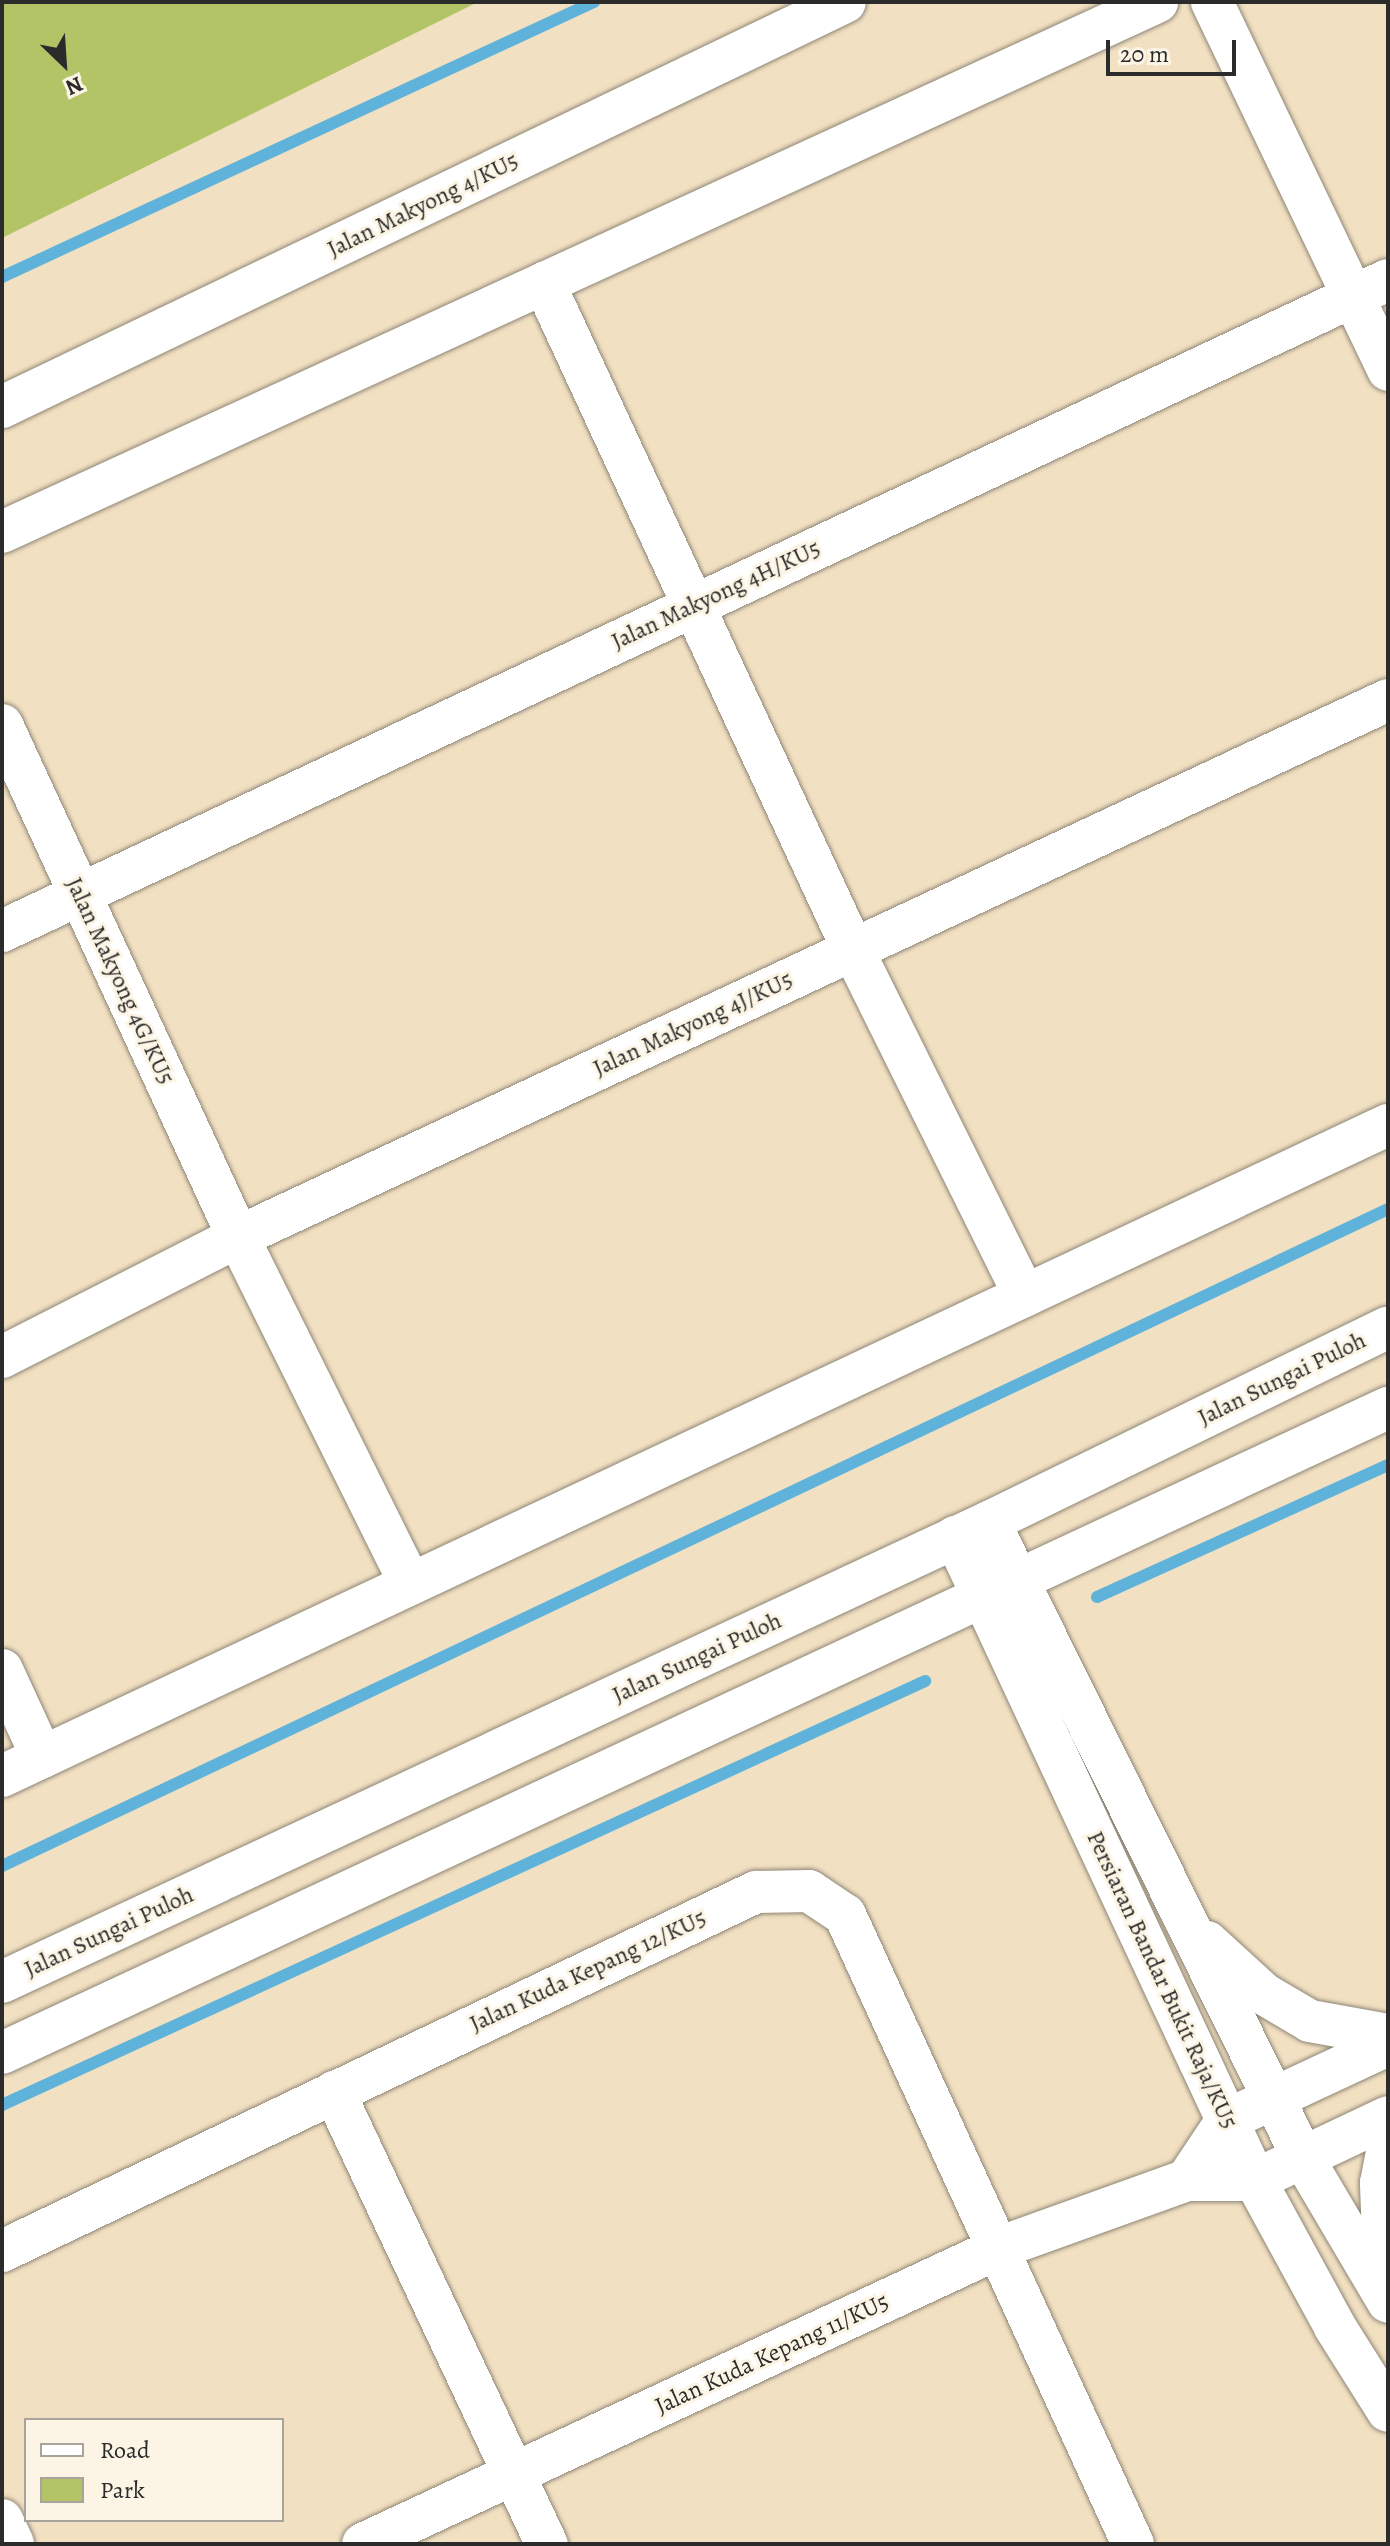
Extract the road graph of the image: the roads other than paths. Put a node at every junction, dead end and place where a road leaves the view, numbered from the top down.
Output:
1 (845, 2) edge
2 (1157, 2) edge
3 (1212, 2) edge
4 (544, 283) junction
5 (1370, 288) edge
6 (1388, 370) edge
7 (2, 407) edge
8 (2, 532) edge
9 (696, 604) junction
10 (1388, 700) edge
11 (2, 725) edge
12 (80, 893) junction
13 (2, 931) edge
14 (853, 950) junction
15 (1388, 1125) edge
16 (238, 1237) junction
17 (1025, 1296) junction
18 (1388, 1327) edge
19 (2, 1357) edge
20 (1388, 1408) edge
21 (972, 1530) junction
22 (1085, 1548) junction
23 (410, 1584) junction
24 (1000, 1588) junction
25 (923, 1624) junction
26 (1034, 1658) junction
27 (2, 1670) edge
28 (42, 1757) junction
29 (2, 1776) edge
30 (1182, 1915) junction
31 (2, 1982) edge
32 (1388, 2035) edge
33 (1388, 2045) edge
34 (2, 2053) edge
35 (334, 2092) junction
36 (1273, 2098) junction
37 (1388, 2117) edge
38 (1227, 2120) junction
39 (1388, 2147) edge
40 (1303, 2158) junction
41 (1187, 2180) junction
42 (1255, 2180) junction
43 (1001, 2247) junction
44 (2, 2251) edge
45 (1387, 2300) edge
46 (1388, 2411) edge
47 (513, 2475) junction
48 (2, 2520) edge
49 (13, 2544) edge
50 (363, 2544) edge
51 (547, 2544) edge
52 (1133, 2544) edge

1 - 7 street, Jalan Makyong 4/KU5
2 - 4 street
3 - 5 street
4 - 8 street
4 - 9 street
5 - 6 street
5 - 9 street, Jalan Makyong 4H/KU5
9 - 12 street, Jalan Makyong 4H/KU5
9 - 14 street
10 - 14 street, Jalan Makyong 4J/KU5
11 - 12 street, Jalan Makyong 4G/KU5
12 - 13 street, Jalan Makyong 4H/KU5
12 - 16 street, Jalan Makyong 4G/KU5
14 - 16 street, Jalan Makyong 4J/KU5
14 - 17 street
15 - 17 street
16 - 19 street, Jalan Makyong 4J/KU5
16 - 23 street, Jalan Makyong 4G/KU5
17 - 23 street
18 - 21 street, Jalan Sungai Puloh
20 - 22 street
21 - 24 street, Persiaran Bandar Bukit Raja/KU5
21 - 31 street, Jalan Sungai Puloh
22 - 24 street
22 - 26 street
23 - 28 street
24 - 25 street
24 - 26 street, Persiaran Bandar Bukit Raja/KU5
25 - 26 street
25 - 34 street
26 - 30 street, Persiaran Bandar Bukit Raja/KU5
26 - 38 street, Persiaran Bandar Bukit Raja/KU5
27 - 28 street
28 - 29 street
30 - 32 street
30 - 36 street, Persiaran Bandar Bukit Raja/KU5
33 - 36 street
35 - 43 street, Jalan Kuda Kepang 12/KU5
35 - 44 street, Jalan Kuda Kepang 12/KU5
35 - 47 street
36 - 38 street
36 - 40 street, Persiaran Bandar Bukit Raja/KU5
37 - 40 street
38 - 41 street
38 - 42 street, Persiaran Bandar Bukit Raja/KU5
39 - 45 street
40 - 42 street
40 - 45 street, Persiaran Bandar Bukit Raja/KU5
41 - 42 street, Jalan Kuda Kepang 11/KU5
41 - 43 street, Jalan Kuda Kepang 11/KU5
42 - 46 street, Persiaran Bandar Bukit Raja/KU5
43 - 47 street, Jalan Kuda Kepang 11/KU5
43 - 52 street, Jalan Kuda Kepang 12/KU5
47 - 50 street, Jalan Kuda Kepang 11/KU5
47 - 51 street
48 - 49 street

